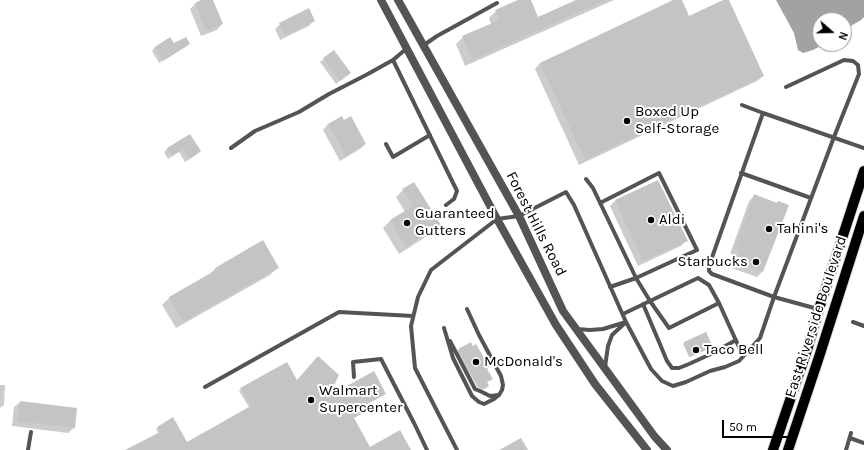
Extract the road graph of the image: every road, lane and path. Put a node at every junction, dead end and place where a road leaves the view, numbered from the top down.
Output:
1 (381, 0) edge
2 (398, 0) edge
3 (496, 3) dead end
4 (424, 45) junction
5 (406, 49) junction
6 (393, 60) junction
7 (786, 87) dead end
8 (742, 105) dead end
9 (763, 112) junction
10 (430, 136) junction
11 (834, 137) junction
12 (386, 144) dead end
13 (231, 148) dead end
14 (864, 148) edge
15 (864, 171) edge
16 (742, 173) junction
17 (586, 179) dead end
18 (811, 198) junction
19 (600, 203) junction
20 (446, 205) dead end
21 (519, 216) junction
22 (864, 216) edge
23 (497, 219) junction
24 (636, 278) junction
25 (610, 287) junction
26 (774, 297) junction
27 (650, 302) junction
28 (719, 303) junction
29 (643, 304) junction
30 (468, 309) dead end
31 (819, 309) junction
32 (623, 314) junction
33 (413, 316) junction
34 (626, 322) junction
35 (853, 322) dead end
36 (864, 326) edge
37 (576, 329) junction
38 (736, 340) junction
39 (743, 356) junction
40 (604, 367) junction
41 (354, 378) dead end
42 (205, 387) dead end
43 (499, 395) junction
44 (31, 432) dead end
45 (851, 433) dead end
46 (850, 438) junction
47 (864, 443) edge
48 (28, 450) edge
49 (426, 450) edge
50 (457, 450) edge
51 (648, 450) edge
52 (666, 450) edge
53 (773, 450) edge
54 (788, 450) edge
55 (846, 450) edge

1 - 5 street, Forest Hills Road
2 - 4 street, Forest Hills Road
3 - 4 lane
4 - 21 street, Forest Hills Road
5 - 6 lane
5 - 23 street, Forest Hills Road
6 - 10 lane
6 - 13 lane
7 - 11 lane
8 - 9 lane
9 - 11 lane
9 - 16 lane
10 - 12 lane
10 - 20 lane
11 - 14 lane
11 - 18 lane
15 - 31 main road, East Riverside Boulevard
16 - 18 lane
16 - 26 lane
17 - 19 lane
18 - 26 lane
19 - 24 lane
19 - 24 lane
21 - 23 lane
21 - 25 lane
21 - 37 street, Forest Hills Road
22 - 54 main road, East Riverside Boulevard
23 - 33 lane
23 - 51 street, Forest Hills Road
24 - 25 lane
24 - 27 lane
25 - 32 lane
26 - 31 lane
26 - 39 lane
27 - 28 lane
27 - 28 lane
27 - 29 lane
28 - 38 lane
29 - 32 lane
29 - 38 lane
30 - 43 lane
31 - 53 main road, East Riverside Boulevard
32 - 34 lane
33 - 42 lane
33 - 50 lane
34 - 37 lane
34 - 39 lane
34 - 40 lane
35 - 36 lane
37 - 40 street, Forest Hills Road
38 - 39 lane
40 - 52 street, Forest Hills Road
41 - 49 lane
43 - 43 lane
44 - 48 lane
45 - 46 lane
46 - 47 lane
46 - 55 lane

